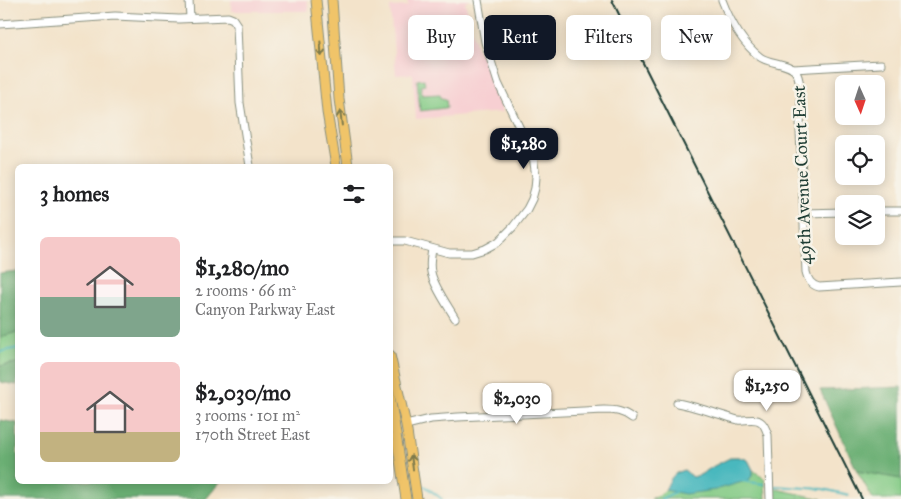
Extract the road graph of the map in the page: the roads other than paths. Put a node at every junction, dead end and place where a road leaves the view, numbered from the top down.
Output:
1 (189, 0) edge
2 (316, 0) edge
3 (332, 0) edge
4 (478, 0) edge
5 (722, 0) edge
6 (190, 18) junction
7 (0, 24) edge
8 (881, 64) dead end
9 (793, 69) junction
10 (250, 164) edge
11 (336, 164) edge
12 (348, 164) edge
13 (901, 210) edge
14 (885, 211) edge
15 (835, 212) edge
16 (804, 213) junction
17 (393, 241) edge
18 (432, 249) junction
19 (901, 282) edge
20 (456, 318) dead end
21 (393, 368) edge
22 (677, 403) dead end
23 (393, 404) edge
24 (393, 414) edge
25 (632, 418) dead end
26 (406, 424) junction
27 (406, 499) edge
28 (417, 499) edge
29 (770, 499) edge

1 - 6 street
2 -> 11 main road
12 -> 3 main road
4 - 18 street
5 - 9 street
6 - 7 street
6 - 10 street
8 - 9 street
9 - 16 street, 49th Avenue Court East
13 - 14 street
15 - 16 street
16 - 19 street, 49th Avenue Court East
17 - 18 street
18 - 20 street
21 - 26 main road
22 - 29 street
23 - 26 main road
24 - 27 main road
25 - 26 street
28 -> 26 main road

